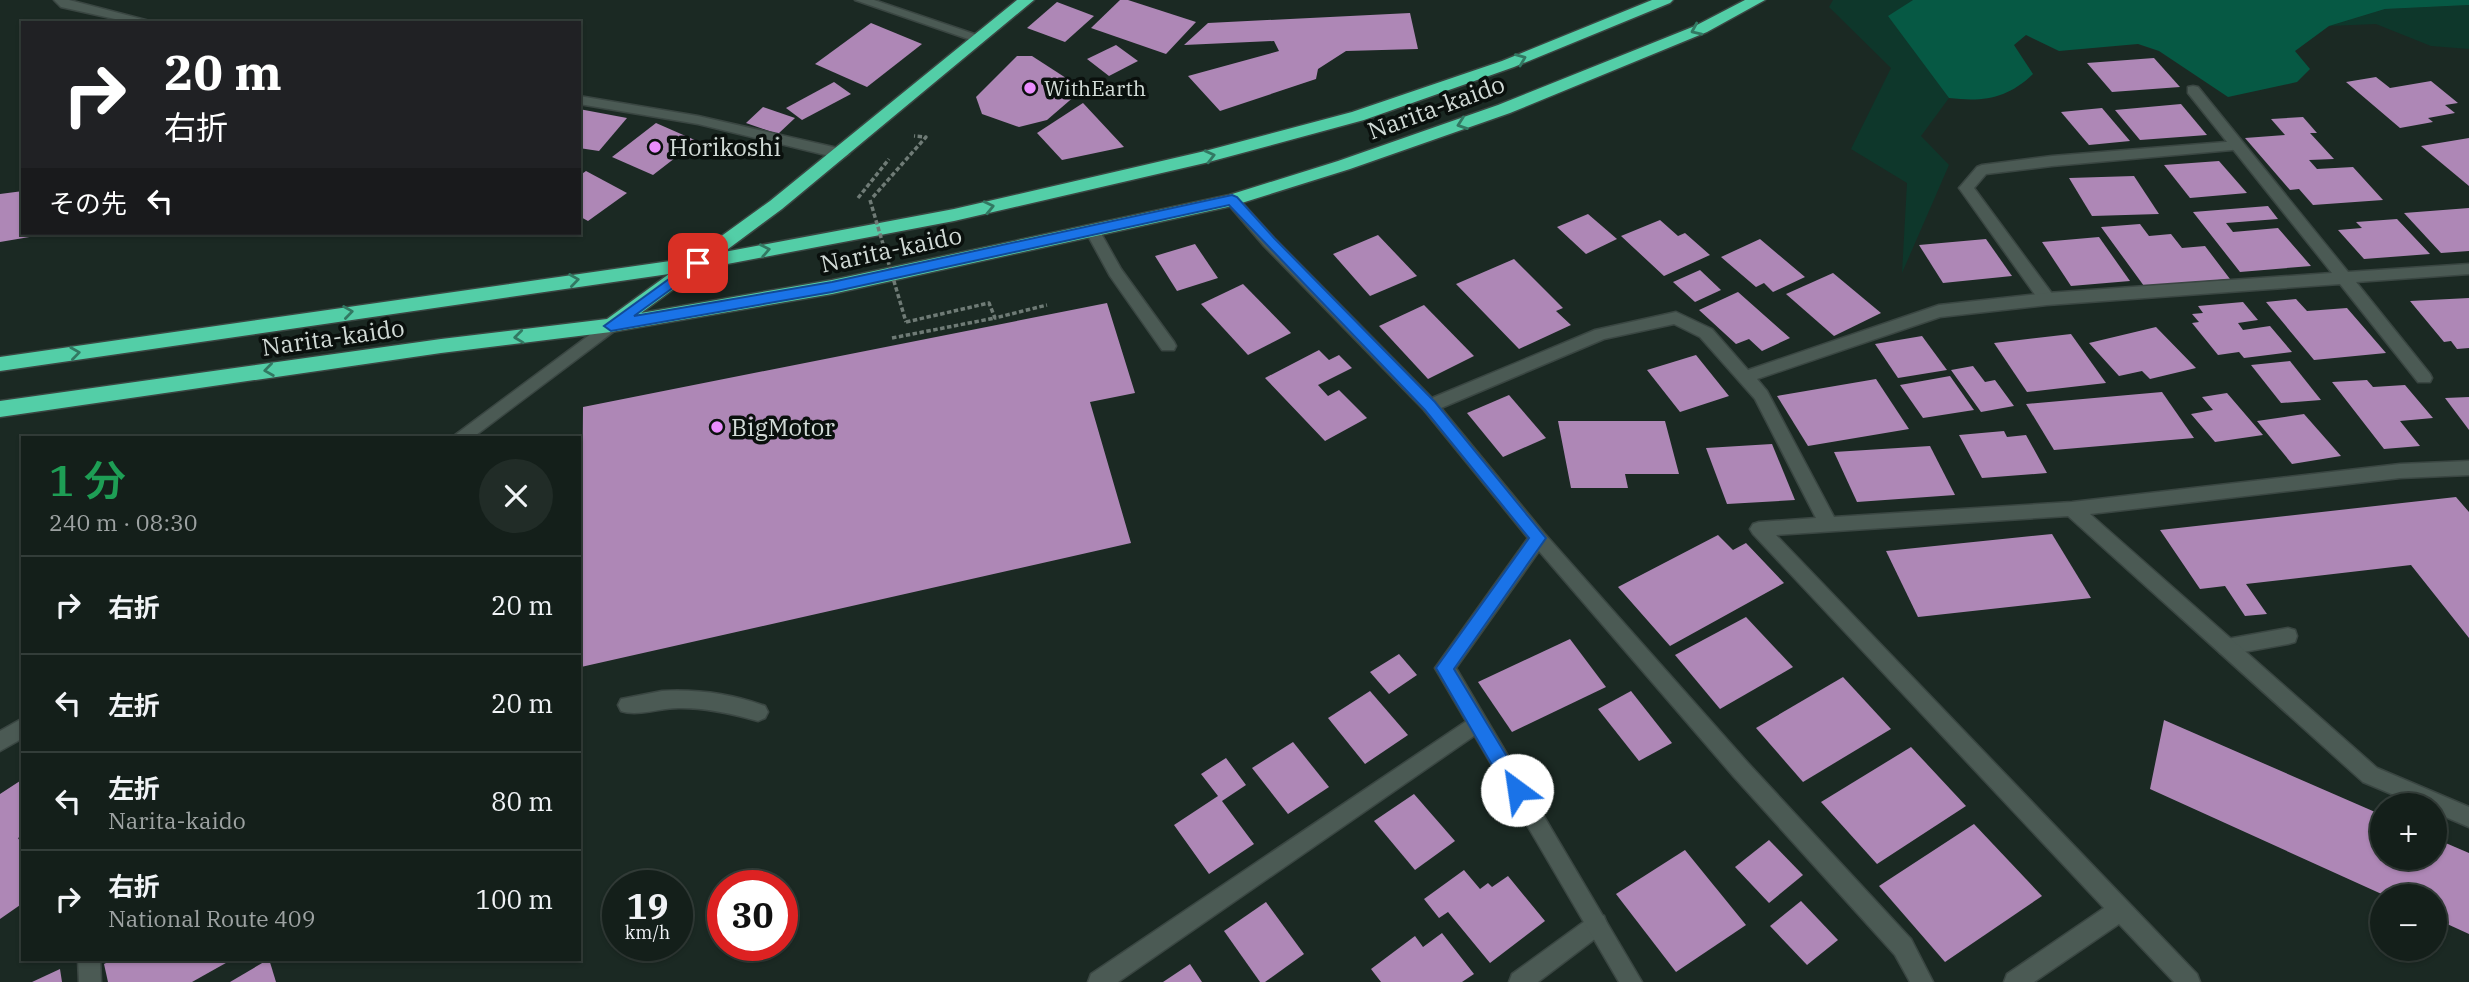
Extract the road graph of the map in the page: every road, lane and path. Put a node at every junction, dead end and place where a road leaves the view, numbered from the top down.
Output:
1 (60, 0) edge
2 (861, 0) edge
3 (1026, 0) edge
4 (1665, 0) edge
5 (1757, 0) edge
6 (141, 21) edge
7 (979, 38) junction
8 (2193, 90) dead end
9 (581, 100) edge
10 (907, 135) dead end
11 (2238, 146) junction
12 (842, 154) junction
13 (891, 156) dead end
14 (858, 198) dead end
15 (1232, 200) junction
16 (1093, 232) junction
17 (698, 263) junction
18 (2469, 270) edge
19 (2346, 279) junction
20 (2047, 299) junction
21 (1047, 305) dead end
22 (995, 318) junction
23 (611, 326) junction
24 (892, 338) dead end
25 (1168, 346) dead end
26 (0, 364) edge
27 (1745, 377) junction
28 (2424, 377) dead end
29 (1430, 406) junction
30 (0, 409) edge
31 (462, 436) edge
32 (2469, 468) edge
33 (2072, 509) junction
34 (1829, 525) junction
35 (1538, 538) junction
36 (2288, 636) dead end
37 (2227, 647) junction
38 (628, 705) dead end
39 (758, 712) dead end
40 (1477, 723) junction
41 (21, 728) edge
42 (0, 742) edge
43 (2469, 817) edge
44 (2119, 911) junction
45 (1596, 924) junction
46 (89, 961) edge
47 (90, 982) edge
48 (1099, 982) edge
49 (1520, 982) edge
50 (1630, 982) edge
51 (1922, 982) edge
52 (2015, 982) edge
53 (2189, 982) edge

1 - 6 street
2 - 7 street
3 - 7 highway
17 -> 4 highway, Narita-kaido
5 -> 15 highway, Narita-kaido
7 - 12 highway
8 - 11 street
9 - 12 street
10 - 22 path, bridge
11 - 19 street
11 - 20 street
12 - 17 highway
13 - 14 path
15 - 16 highway, Narita-kaido
15 - 29 street
16 - 23 highway, Narita-kaido
16 - 25 street
17 - 23 highway
26 -> 17 highway, Narita-kaido
18 - 19 street
19 - 20 street
19 - 28 street
20 - 27 street
21 - 22 path
22 - 24 path
23 -> 30 highway, Narita-kaido
23 - 31 street
27 - 29 street
27 - 34 street
29 - 35 street
32 - 33 street
33 - 34 street
33 - 37 street
34 - 44 street
35 - 40 street
35 - 51 street
36 - 37 street
37 - 43 street
38 - 39 street
40 - 45 street
40 - 48 street
41 - 42 street
44 - 52 street
44 - 53 street
45 - 49 street
45 - 50 street
46 - 47 street

